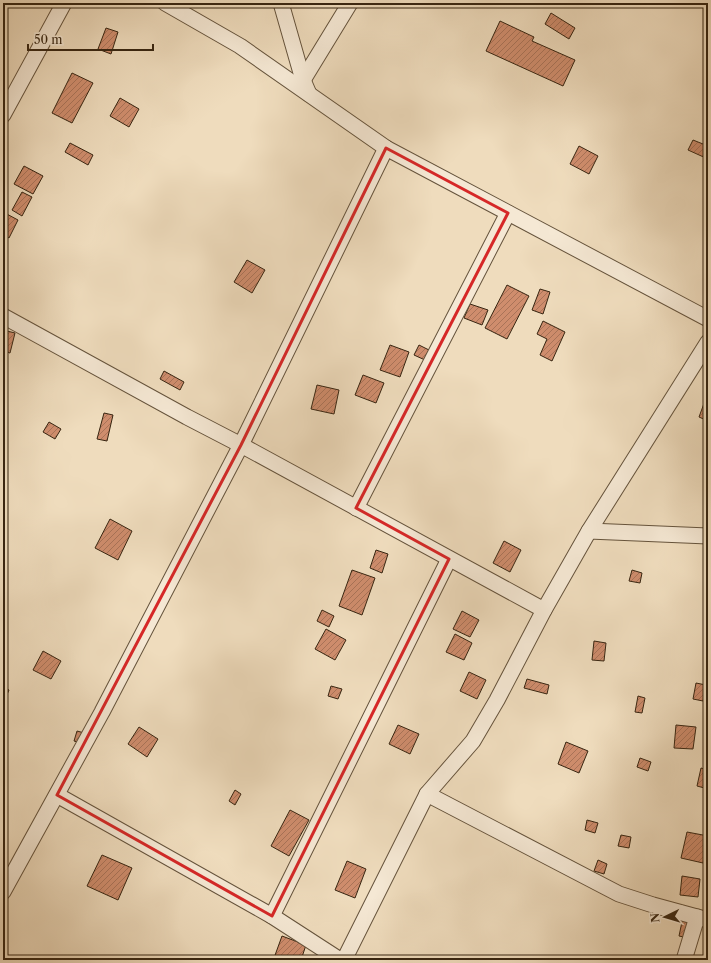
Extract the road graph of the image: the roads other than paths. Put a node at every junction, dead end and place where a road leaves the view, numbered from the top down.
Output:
1 (64, 3) edge
2 (165, 3) edge
3 (281, 3) edge
4 (350, 3) edge
5 (303, 80) junction
6 (309, 94) junction
7 (3, 116) edge
8 (386, 148) junction
9 (508, 213) junction
10 (3, 316) edge
11 (708, 319) edge
12 (708, 342) edge
13 (241, 445) junction
14 (356, 508) junction
15 (589, 531) junction
16 (708, 536) edge
17 (449, 559) junction
18 (544, 610) junction
19 (427, 794) junction
20 (57, 795) junction
21 (3, 892) edge
22 (272, 916) junction
23 (702, 919) edge
24 (340, 960) edge
25 (344, 960) edge
26 (684, 960) edge

1 - 7 street
2 - 6 street
3 - 5 street
4 - 5 street
5 - 6 street
6 - 8 street
8 - 9 street
8 - 13 street
9 - 11 street
9 - 14 street
10 - 13 street
12 - 15 street
13 - 14 street
13 - 20 street
14 - 17 street
15 - 16 street
15 - 18 street
17 - 18 street
17 - 22 street
18 - 19 street
19 - 23 street
19 - 25 street
20 - 21 street
20 - 22 street
22 - 24 street
23 - 26 street

